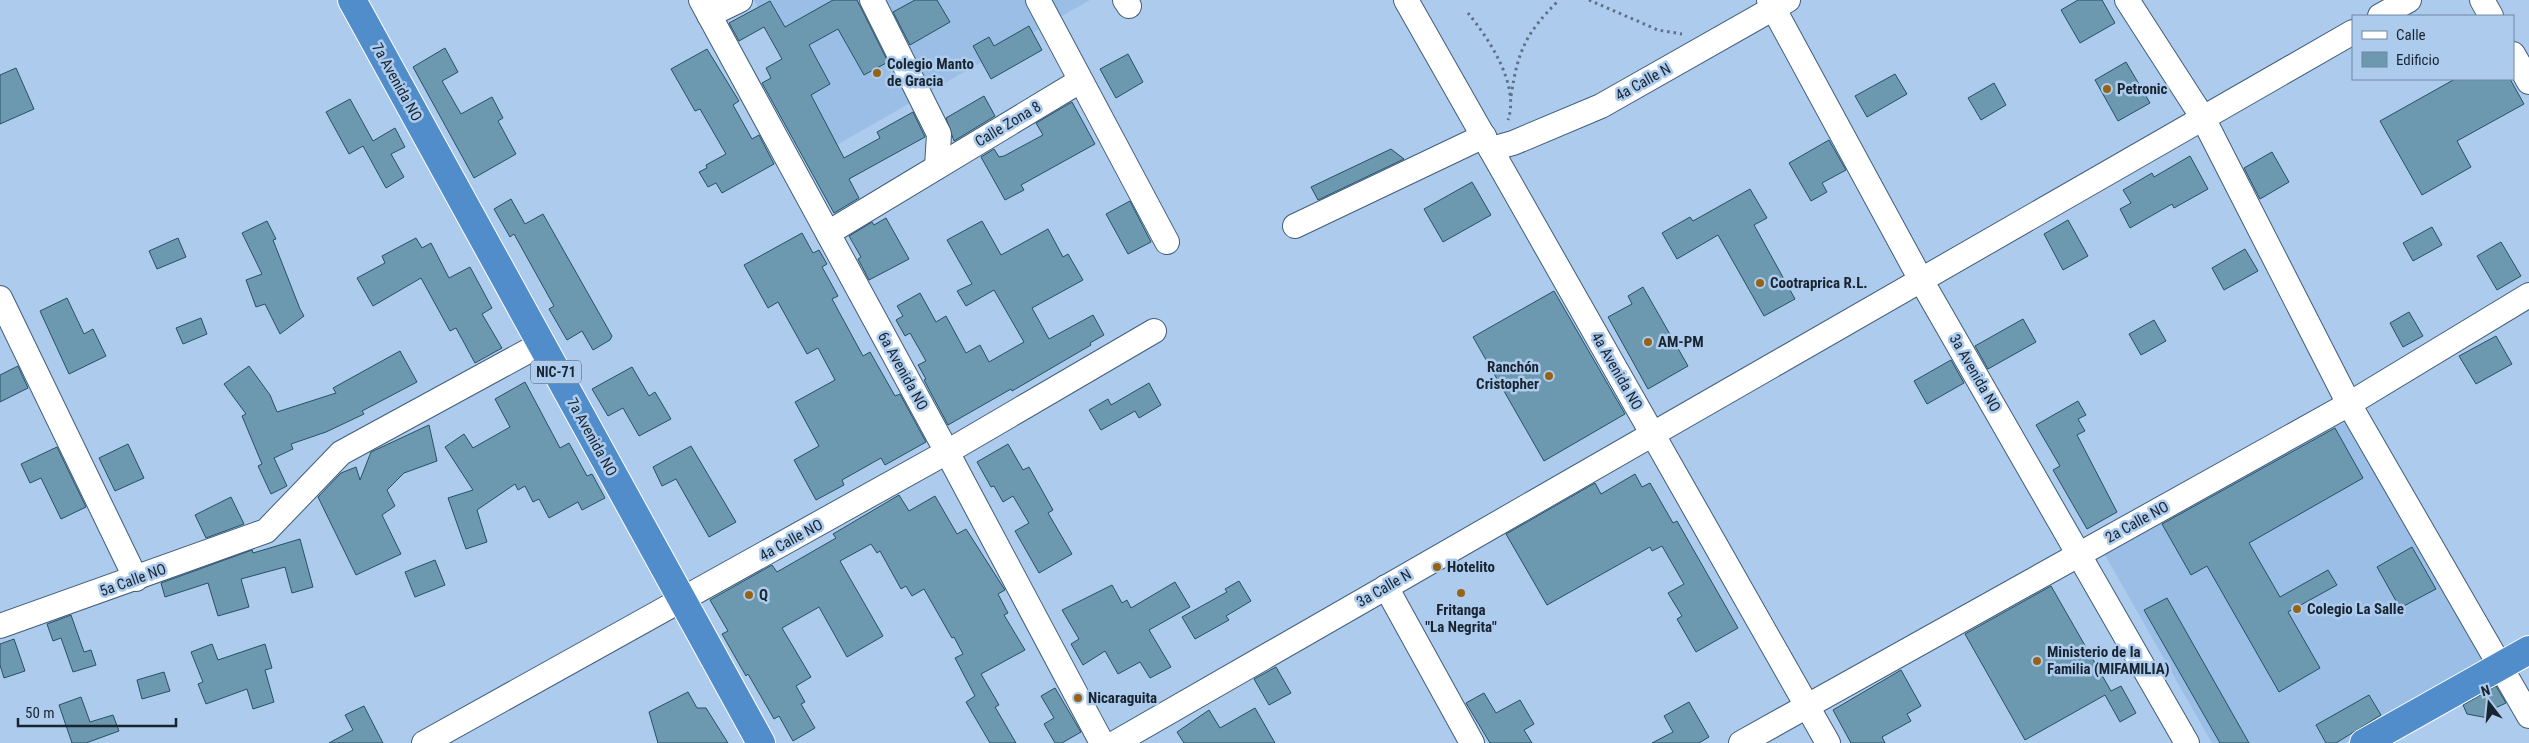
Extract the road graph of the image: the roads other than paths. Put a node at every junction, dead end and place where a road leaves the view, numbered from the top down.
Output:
1 (352, 0) edge
2 (740, 0) edge
3 (872, 0) edge
4 (1038, 0) edge
5 (1406, 0) edge
6 (2127, 0) edge
7 (2409, 0) edge
8 (2482, 0) edge
9 (1777, 3) edge
10 (705, 8) edge
11 (2382, 15) edge
12 (2490, 15) edge
13 (2352, 33) edge
14 (2514, 56) edge
15 (1080, 80) junction
16 (2529, 82) edge
17 (2204, 118) junction
18 (1487, 142) junction
19 (937, 167) junction
20 (1295, 226) dead end
21 (828, 233) junction
22 (1167, 242) dead end
23 (1921, 280) junction
24 (2529, 295) edge
25 (0, 298) edge
26 (1154, 331) dead end
27 (541, 344) junction
28 (2350, 404) junction
29 (1653, 434) junction
30 (947, 452) junction
31 (2079, 554) junction
32 (136, 579) junction
33 (1386, 587) junction
34 (682, 601) junction
35 (0, 626) edge
36 (2529, 650) edge
37 (2500, 666) junction
38 (1807, 706) junction
39 (2529, 716) edge
40 (424, 743) edge
41 (761, 743) edge
42 (1102, 743) edge
43 (1115, 743) edge
44 (1472, 743) edge
45 (1741, 743) edge
46 (1828, 743) edge
47 (2187, 743) edge
48 (2364, 743) edge

1 - 27 highway, 7a Avenida NO / NIC-71
2 - 10 street
3 - 19 street
4 - 15 street
5 - 18 street, 4a Avenida NO
6 - 17 street
7 - 11 street
8 - 12 street
9 - 18 street, 4a Calle N
9 - 23 street, 3a Avenida NO
10 - 21 street, 6a Avenida NO
13 - 17 street, 3a Calle N
14 - 16 street
15 - 19 street, Calle Zona 8
15 - 22 street
17 - 23 street, 3a Calle N
17 - 28 street
18 - 20 street, 4a Calle N
18 - 29 street, 4a Avenida NO
19 - 21 street, Calle Zona 8
21 - 30 street, 6a Avenida NO
23 - 29 street, 3a Calle N
23 - 31 street, 3a Avenida NO
24 - 28 street, 2a Calle NO
25 - 32 street
26 - 30 street, 4a Calle NO
27 - 32 street, 5a Calle NO
27 - 34 highway, 7a Avenida NO / NIC-71
28 - 31 street, 2a Calle NO
28 - 37 street
29 - 33 street, 3a Calle N
29 - 38 street, 4a Avenida NO
30 - 34 street, 4a Calle NO
30 - 42 street, 6a Avenida NO
31 - 38 street, 2a Calle NO
31 - 47 street, 3a Avenida NO
32 - 35 street, 5a Calle NO
33 - 43 street, 3a Calle N
33 - 44 street
34 - 40 street, 4a Calle NO
34 - 41 highway, 7a Avenida NO / NIC-71
36 - 37 highway
37 - 39 street
37 - 48 highway
38 - 45 street, 2a Calle NO
38 - 46 street, 4a Avenida NO

